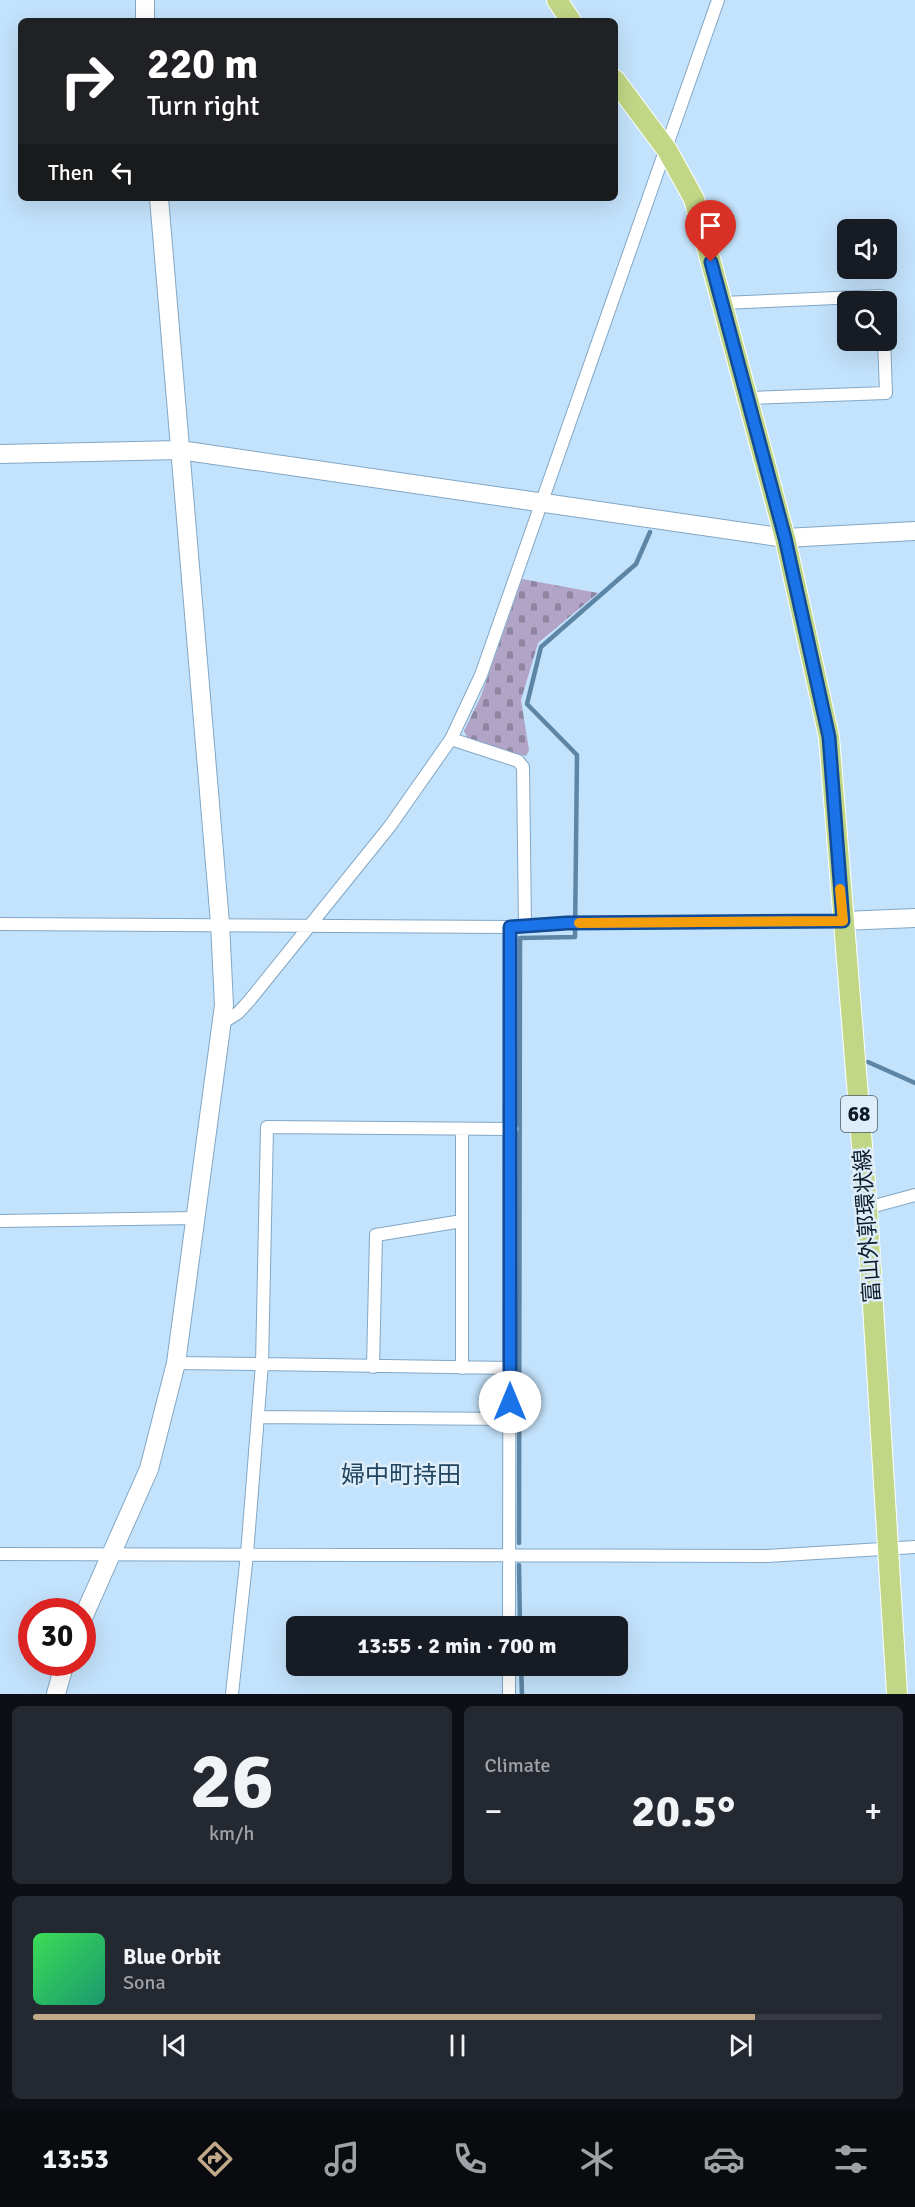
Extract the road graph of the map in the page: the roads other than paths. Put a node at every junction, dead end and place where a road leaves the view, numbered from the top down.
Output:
1 (145, 0) edge
2 (557, 0) edge
3 (718, 0) edge
4 (145, 18) edge
5 (569, 18) edge
6 (618, 84) edge
7 (668, 150) junction
8 (159, 201) edge
9 (837, 298) edge
10 (722, 303) junction
11 (884, 351) edge
12 (748, 398) junction
13 (180, 450) junction
14 (0, 454) edge
15 (541, 504) junction
16 (915, 531) edge
17 (785, 538) junction
18 (451, 739) junction
19 (915, 918) edge
20 (843, 921) junction
21 (220, 923) junction
22 (0, 924) edge
23 (310, 926) junction
24 (525, 926) junction
25 (510, 927) junction
26 (222, 1023) junction
27 (462, 1129) junction
28 (512, 1129) junction
29 (915, 1195) edge
30 (867, 1208) junction
31 (196, 1218) junction
32 (0, 1221) edge
33 (462, 1221) junction
34 (176, 1363) junction
35 (262, 1364) junction
36 (373, 1367) junction
37 (462, 1368) junction
38 (510, 1368) junction
39 (258, 1417) junction
40 (510, 1419) junction
41 (915, 1546) edge
42 (888, 1548) junction
43 (0, 1554) edge
44 (110, 1554) junction
45 (247, 1554) junction
46 (508, 1555) junction
47 (91, 1598) edge
48 (508, 1616) edge
49 (61, 1676) edge
50 (509, 1676) edge
51 (56, 1694) edge
52 (232, 1694) edge
53 (509, 1694) edge
54 (897, 1694) edge

1 - 4 street
2 - 5 main road
3 - 7 street
6 - 7 main road, 富山外郭環状線 / 68
7 - 10 main road, 富山外郭環状線 / 68
7 - 15 street
8 - 13 street
9 - 10 street
10 - 12 main road, 富山外郭環状線 / 68
11 - 12 street
12 - 17 main road, 富山外郭環状線 / 68
13 - 14 street
13 - 15 street
13 - 21 street
15 - 17 street
15 - 18 street
16 - 17 street
17 - 20 main road, 富山外郭環状線 / 68
18 - 23 street
18 - 24 street
19 - 20 street
20 - 24 street
20 - 30 main road, 富山外郭環状線 / 68
21 - 22 street
21 - 23 street
21 - 26 street
23 - 25 street
23 - 26 street
24 - 25 street
25 - 28 street
26 - 31 street
27 - 28 street
27 - 33 street
27 - 35 street
28 - 38 street
29 - 30 street
30 - 42 main road, 富山外郭環状線 / 68
31 - 32 street
31 - 34 street
33 - 36 street
33 - 37 street
34 - 35 street
34 - 44 street
35 - 36 street
35 - 39 street
36 - 37 street
37 - 38 street
38 - 40 street
39 - 40 street
39 - 45 street
40 - 46 street
41 - 42 street
42 - 46 street
42 - 54 main road, 富山外郭環状線 / 68
43 - 44 street
44 - 45 street
44 - 47 street
45 - 46 street
45 - 52 street
46 - 48 street
49 - 51 street
50 - 53 street

